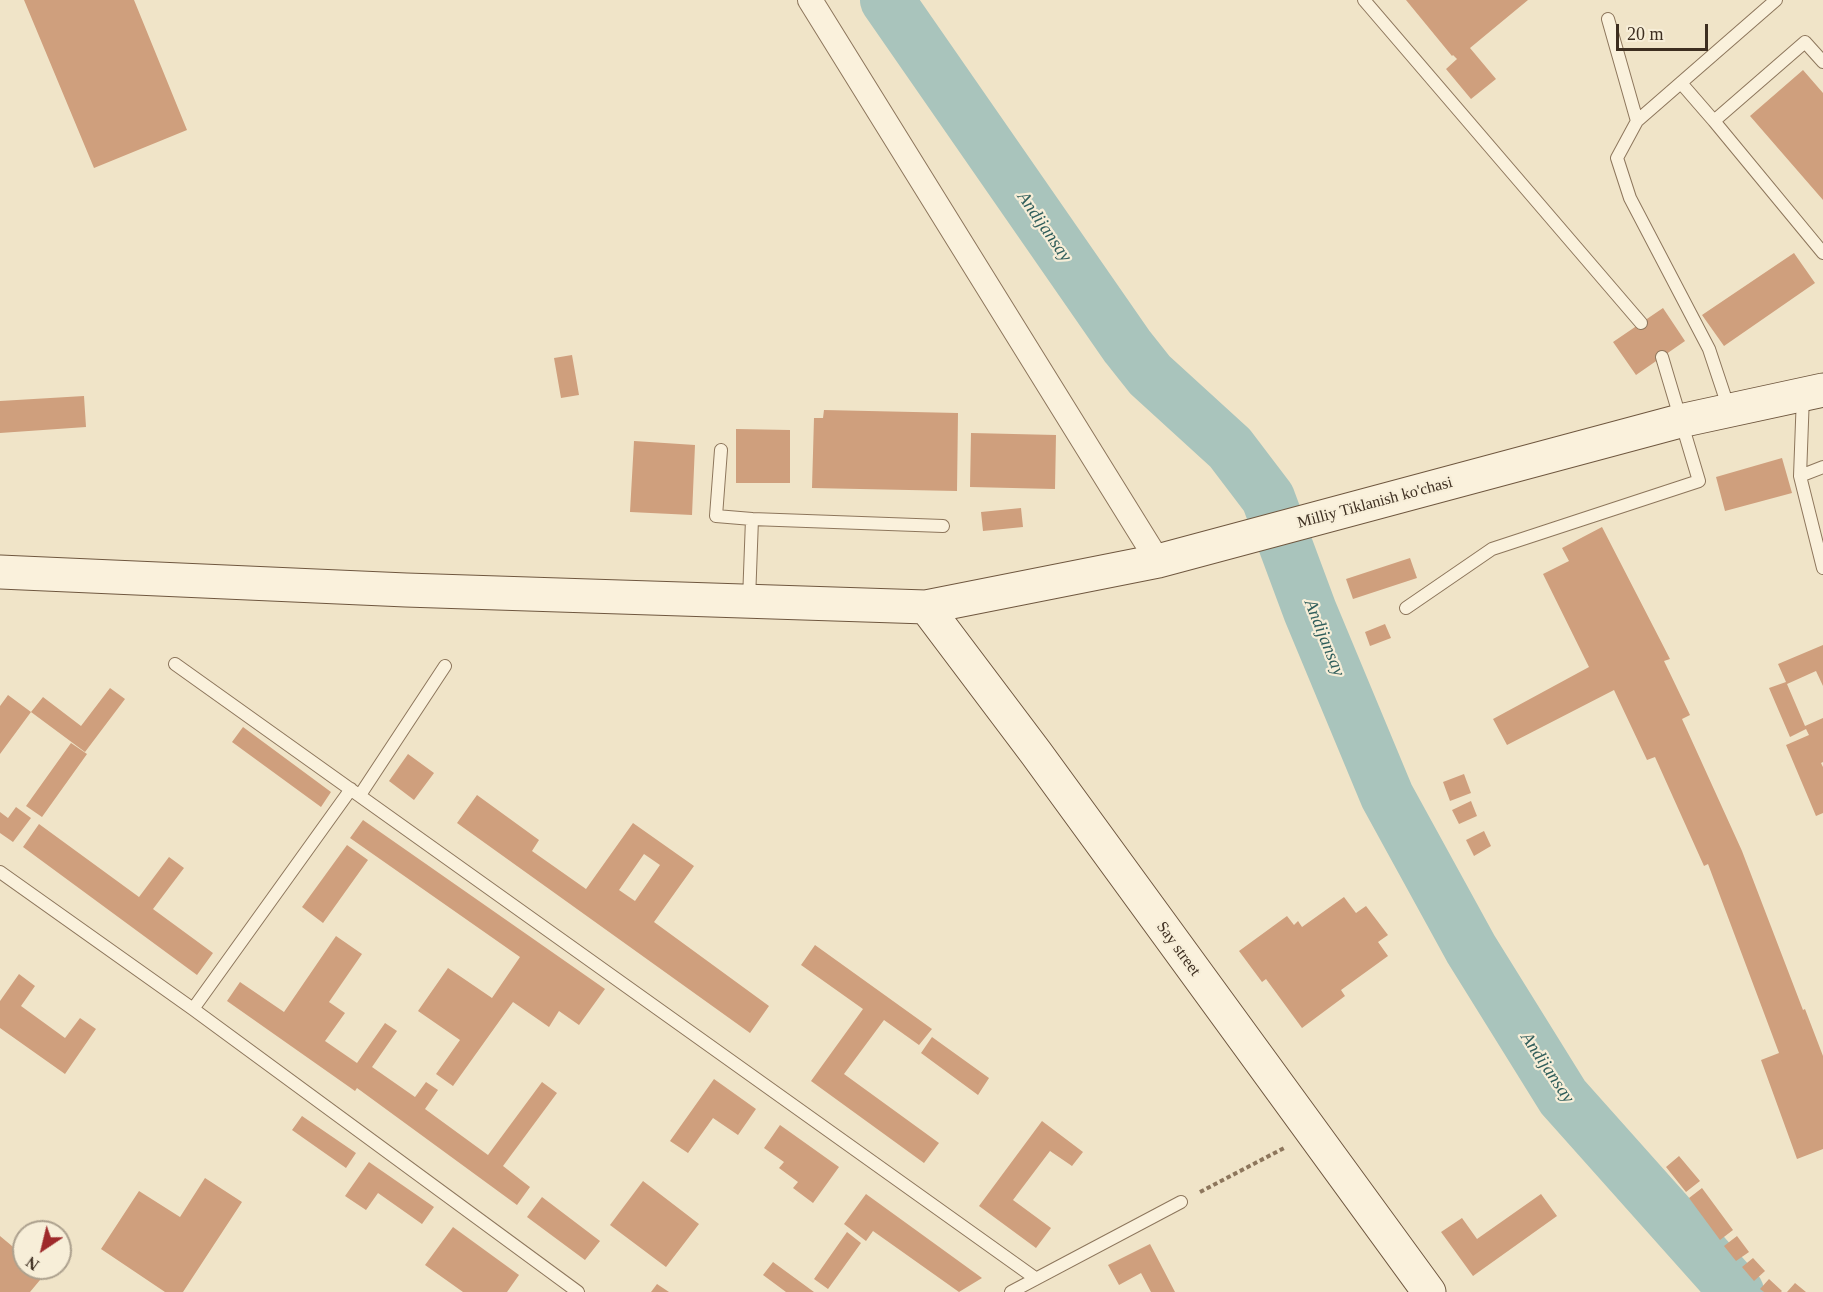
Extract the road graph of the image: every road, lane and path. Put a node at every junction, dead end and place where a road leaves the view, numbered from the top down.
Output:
1 (810, 0) edge
2 (1364, 0) edge
3 (1776, 0) edge
4 (1608, 19) dead end
5 (1823, 62) edge
6 (1681, 83) junction
7 (1637, 121) junction
8 (1714, 121) junction
9 (1823, 253) edge
10 (1641, 322) dead end
11 (1662, 357) dead end
12 (1813, 392) edge
13 (1730, 410) junction
14 (1680, 421) junction
15 (721, 450) dead end
16 (1823, 467) edge
17 (1800, 476) junction
18 (752, 519) junction
19 (943, 526) dead end
20 (1158, 561) junction
21 (1823, 568) edge
22 (0, 572) edge
23 (749, 601) junction
24 (926, 607) junction
25 (1406, 608) dead end
26 (175, 664) dead end
27 (445, 666) dead end
28 (356, 792) junction
29 (0, 872) edge
30 (193, 1009) junction
31 (1313, 1133) junction
32 (1180, 1202) joint
33 (1035, 1278) junction
34 (578, 1292) edge
35 (1011, 1292) edge
36 (1429, 1292) edge

1 - 20 street
2 - 10 lane
3 - 6 lane
4 - 7 lane
5 - 8 lane
6 - 7 lane
6 - 8 lane
7 - 13 lane
8 - 9 lane
11 - 14 lane
12 - 13 main road, Milliy Tiklanish ko'chasi
12 - 17 lane
13 - 14 main road, Milliy Tiklanish ko'chasi
14 - 20 main road, Milliy Tiklanish ko'chasi
14 - 25 lane
15 - 18 lane
16 - 17 lane
17 - 21 lane
18 - 19 lane
18 - 23 lane
20 - 24 main road, Milliy Tiklanish ko'chasi
22 - 23 main road, Milliy Tiklanish ko'chasi
23 - 24 main road, Milliy Tiklanish ko'chasi
24 - 31 main road, Say street
26 - 28 lane
27 - 28 lane
28 - 30 lane
28 - 33 lane
29 - 30 lane
30 - 34 lane
31 - 32 path
31 - 36 main road, Say street
32 - 33 lane
33 - 35 lane

